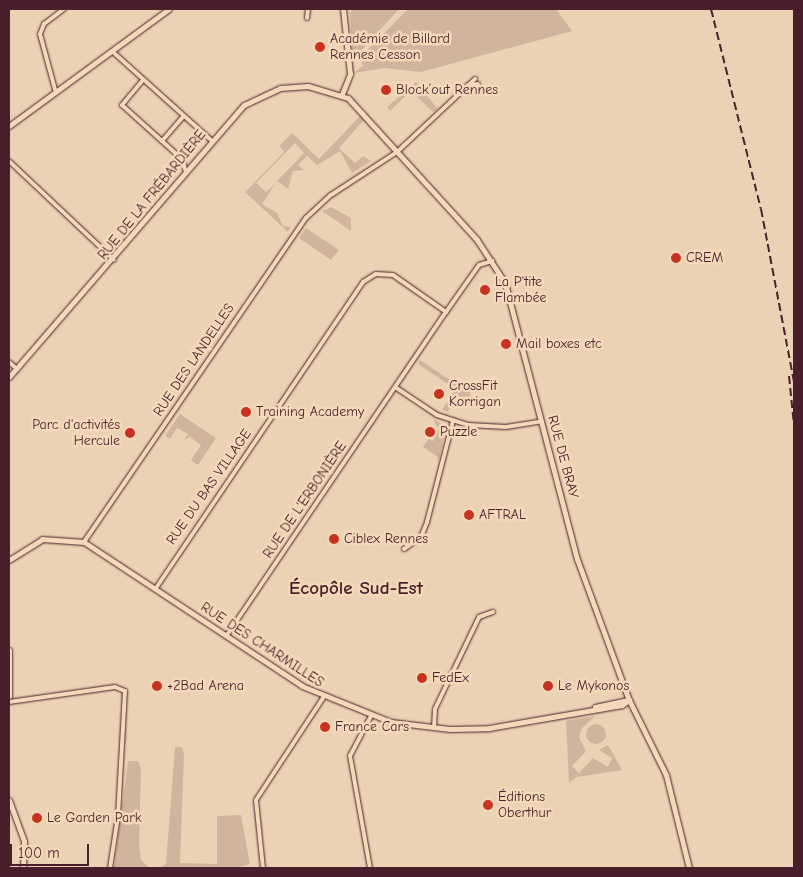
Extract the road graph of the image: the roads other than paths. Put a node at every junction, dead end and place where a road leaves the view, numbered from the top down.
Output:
1 (64, 9) edge
2 (169, 9) edge
3 (308, 9) edge
4 (343, 9) edge
5 (308, 18) dead end
6 (113, 52) junction
7 (475, 79) dead end
8 (143, 80) junction
9 (478, 84) dead end
10 (468, 85) junction
11 (56, 93) junction
12 (342, 94) junction
13 (184, 116) junction
14 (9, 126) edge
15 (211, 140) junction
16 (162, 141) junction
17 (399, 150) junction
18 (9, 161) edge
19 (186, 172) junction
20 (114, 260) junction
21 (492, 261) junction
22 (446, 312) junction
23 (9, 362) edge
24 (17, 369) junction
25 (9, 377) edge
26 (395, 387) junction
27 (453, 421) junction
28 (542, 421) junction
29 (84, 542) junction
30 (404, 549) dead end
31 (9, 560) edge
32 (156, 588) junction
33 (493, 612) dead end
34 (227, 635) junction
35 (9, 650) edge
36 (9, 696) edge
37 (323, 698) junction
38 (629, 700) junction
39 (9, 702) edge
40 (370, 716) junction
41 (434, 728) junction
42 (9, 800) edge
43 (23, 868) edge
44 (110, 868) edge
45 (263, 868) edge
46 (370, 868) edge
47 (690, 868) edge

1 - 11 street
2 - 6 street
3 - 5 street
4 - 12 street
6 - 8 street
6 - 11 street
7 - 10 street, RUE DES LANDELLES
8 - 13 street
8 - 16 street
9 - 10 street
10 - 17 street, RUE DES LANDELLES
11 - 14 street
12 - 15 street, RUE DE LA FRÉBARDIÈRE
12 - 17 street, RUE DE BRAY
13 - 15 street
13 - 16 street
15 - 19 street, RUE DE LA FRÉBARDIÈRE
16 - 19 street
17 - 21 street, RUE DE BRAY
17 - 29 street, RUE DES LANDELLES
18 - 20 street
19 - 20 street, RUE DE LA FRÉBARDIÈRE
20 - 24 street, RUE DE LA FRÉBARDIÈRE
21 - 22 street, RUE DE L'ERBONIÈRE
21 - 28 street, RUE DE BRAY
22 - 26 street, RUE DE L'ERBONIÈRE
22 - 32 street, RUE DU BAS VILLAGE
23 - 24 street
24 - 25 street, RUE DE LA FRÉBARDIÈRE
26 - 27 street
26 - 34 street, RUE DE L'ERBONIÈRE
27 - 28 street
27 - 30 street
28 - 38 street, RUE DE BRAY
29 - 31 street
29 - 32 street, RUE DES CHARMILLES
32 - 34 street, RUE DES CHARMILLES
33 - 41 street
34 - 37 street, RUE DES CHARMILLES
35 - 36 street
37 - 40 street, RUE DES CHARMILLES
37 - 45 street
38 - 41 street, RUE DES CHARMILLES
38 - 47 street, RUE DE BRAY
39 - 44 street
40 - 41 street, RUE DES CHARMILLES
40 - 46 street
42 - 43 street

